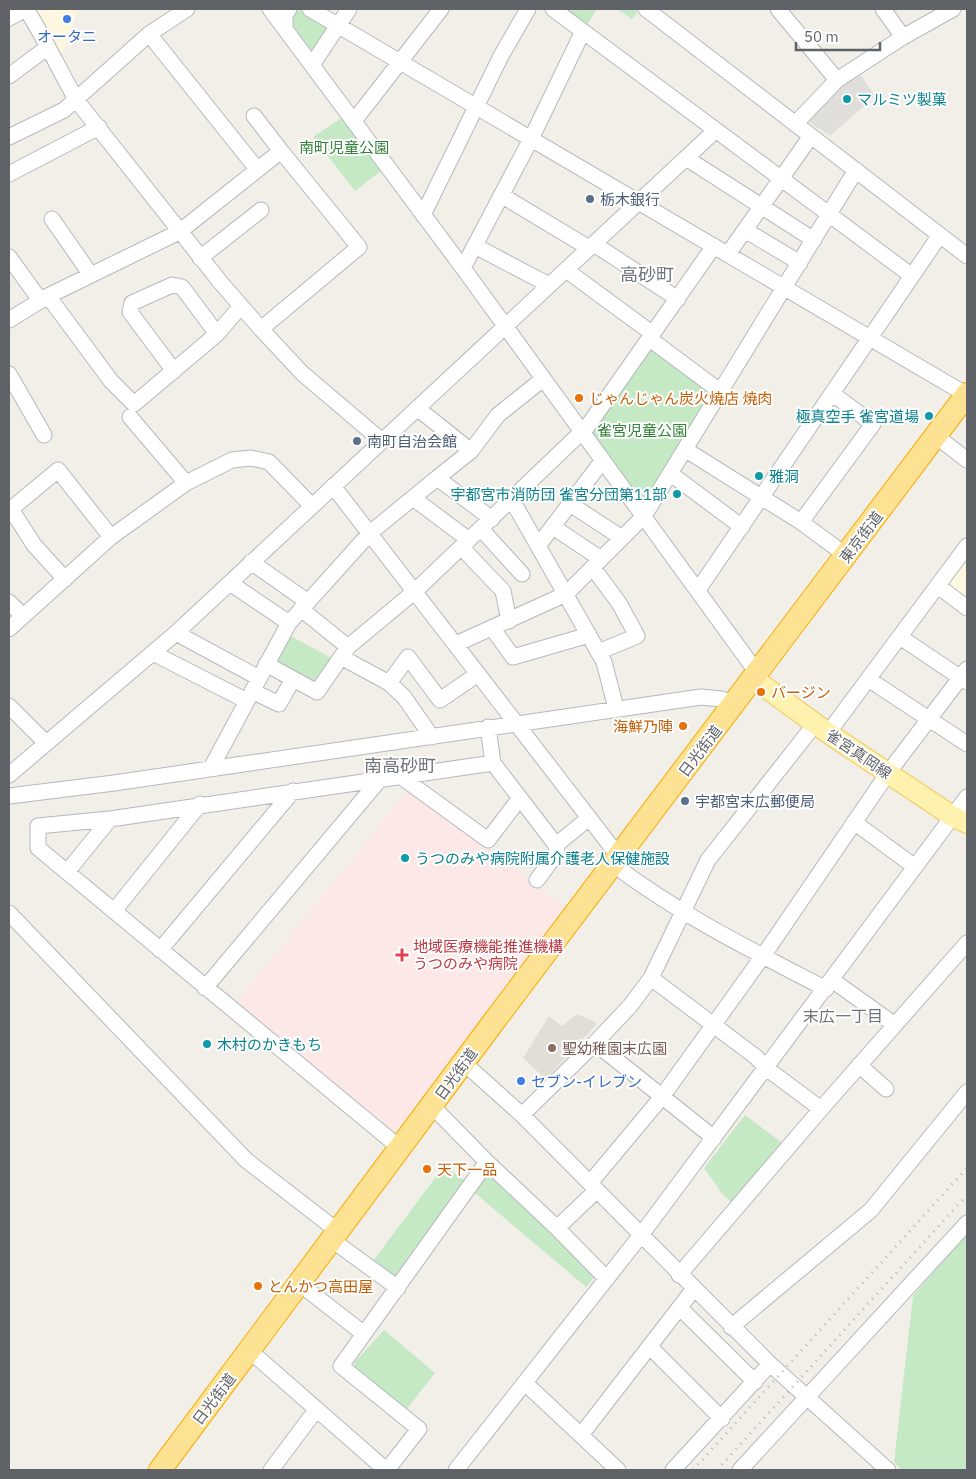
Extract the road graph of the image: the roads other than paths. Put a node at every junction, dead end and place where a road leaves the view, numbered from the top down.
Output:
1 (187, 9) edge
2 (270, 9) edge
3 (289, 9) edge
4 (310, 9) edge
5 (349, 9) edge
6 (528, 9) edge
7 (553, 9) edge
8 (778, 9) edge
9 (953, 9) edge
10 (887, 10) edge
11 (433, 11) edge
12 (658, 12) edge
13 (9, 18) edge
14 (338, 25) junction
15 (285, 29) junction
16 (583, 31) junction
17 (149, 34) junction
18 (902, 37) junction
19 (48, 47) junction
20 (400, 62) junction
21 (312, 65) junction
22 (9, 76) edge
23 (837, 80) junction
24 (77, 100) junction
25 (477, 107) junction
26 (254, 116) dead end
27 (354, 121) junction
28 (795, 124) junction
29 (99, 127) junction
30 (716, 130) junction
31 (811, 136) junction
32 (9, 137) edge
33 (531, 139) junction
34 (282, 150) junction
35 (686, 158) junction
36 (257, 169) junction
37 (856, 170) junction
38 (9, 174) edge
39 (781, 178) junction
40 (501, 195) junction
41 (639, 202) junction
42 (761, 208) junction
43 (261, 210) dead end
44 (830, 214) junction
45 (423, 215) junction
46 (52, 220) dead end
47 (745, 230) junction
48 (179, 232) junction
49 (940, 235) junction
50 (814, 240) junction
51 (475, 246) junction
52 (592, 246) junction
53 (714, 246) junction
54 (728, 254) junction
55 (967, 256) edge
56 (9, 258) edge
57 (200, 258) junction
58 (800, 263) junction
59 (464, 268) junction
60 (566, 270) junction
61 (91, 275) junction
62 (912, 276) junction
63 (549, 286) junction
64 (784, 288) junction
65 (44, 298) junction
66 (678, 299) junction
67 (241, 306) junction
68 (9, 320) edge
69 (504, 327) junction
70 (261, 328) junction
71 (217, 334) junction
72 (651, 336) junction
73 (871, 337) junction
74 (174, 371) junction
75 (9, 374) edge
76 (543, 379) junction
77 (721, 392) junction
78 (833, 394) junction
79 (967, 394) edge
80 (417, 408) junction
81 (130, 417) dead end
82 (582, 433) junction
83 (44, 435) dead end
84 (936, 436) junction
85 (382, 441) junction
86 (686, 450) junction
87 (471, 451) junction
88 (603, 460) junction
89 (967, 460) edge
90 (671, 474) junction
91 (437, 478) junction
92 (186, 483) junction
93 (333, 486) junction
94 (763, 497) junction
95 (413, 498) junction
96 (512, 500) junction
97 (570, 504) junction
98 (312, 505) junction
99 (644, 516) junction
100 (801, 522) junction
101 (486, 524) junction
102 (553, 527) junction
103 (742, 527) junction
104 (370, 534) junction
105 (112, 537) junction
106 (622, 538) junction
107 (465, 543) junction
108 (538, 546) junction
109 (967, 546) edge
110 (847, 556) junction
111 (251, 562) junction
112 (597, 564) junction
113 (522, 574) dead end
114 (65, 579) junction
115 (230, 583) junction
116 (938, 586) junction
117 (698, 590) junction
118 (414, 592) junction
119 (566, 594) junction
120 (9, 602) edge
121 (304, 605) junction
122 (967, 608) edge
123 (23, 616) junction
124 (509, 621) junction
125 (289, 623) junction
126 (492, 628) junction
127 (9, 629) edge
128 (176, 633) junction
129 (589, 635) junction
130 (900, 637) junction
131 (456, 644) junction
132 (344, 652) junction
133 (598, 652) junction
134 (153, 653) junction
135 (478, 674) junction
136 (756, 676) junction
137 (965, 676) edge
138 (293, 679) junction
139 (868, 679) junction
140 (256, 683) junction
141 (389, 684) junction
142 (736, 703) junction
143 (9, 706) edge
144 (616, 708) junction
145 (929, 719) junction
146 (516, 723) junction
147 (488, 727) junction
148 (822, 729) junction
149 (432, 737) junction
150 (46, 743) junction
151 (967, 744) edge
152 (493, 762) junction
153 (211, 768) junction
154 (888, 773) junction
155 (9, 775) edge
156 (400, 776) junction
157 (381, 778) junction
158 (293, 791) junction
159 (9, 796) edge
160 (967, 797) edge
161 (520, 798) junction
162 (200, 804) junction
163 (589, 818) junction
164 (110, 819) junction
165 (960, 820) edge
166 (854, 822) junction
167 (556, 845) junction
168 (617, 862) junction
169 (915, 868) junction
170 (66, 872) junction
171 (537, 880) dead end
172 (114, 911) junction
173 (682, 912) junction
174 (9, 913) edge
175 (967, 944) edge
176 (160, 950) junction
177 (763, 956) junction
178 (651, 978) junction
179 (829, 985) junction
180 (205, 988) junction
181 (713, 1024) junction
182 (895, 1026) junction
183 (595, 1043) junction
184 (464, 1063) junction
185 (860, 1065) junction
186 (766, 1068) junction
187 (886, 1089) dead end
188 (967, 1092) edge
189 (661, 1098) junction
190 (432, 1106) junction
191 (821, 1109) junction
192 (522, 1115) junction
193 (714, 1138) junction
194 (400, 1148) junction
195 (487, 1162) junction
196 (593, 1187) junction
197 (967, 1223) edge
198 (557, 1228) junction
199 (641, 1235) junction
200 (335, 1236) junction
201 (679, 1275) junction
202 (607, 1279) junction
203 (300, 1284) junction
204 (398, 1288) junction
205 (693, 1290) junction
206 (680, 1308) junction
207 (731, 1327) junction
208 (364, 1334) junction
209 (650, 1347) junction
210 (250, 1351) junction
211 (770, 1364) junction
212 (755, 1382) junction
213 (525, 1383) junction
214 (806, 1397) junction
215 (316, 1410) junction
216 (722, 1419) junction
217 (581, 1435) junction
218 (381, 1468) edge
219 (160, 1470) edge
220 (271, 1470) edge
221 (456, 1470) edge
222 (618, 1470) edge
223 (673, 1470) edge
224 (740, 1470) edge
225 (888, 1470) edge

1 - 17 street
2 - 15 street
3 - 15 street
4 - 14 street
5 - 14 street
6 - 25 street
7 - 16 street
8 - 23 street
9 - 18 street
10 - 18 street
11 - 20 street
12 - 28 street
13 - 19 street
14 - 20 street
14 - 21 street
15 - 21 street
16 - 30 street
16 - 33 street
17 - 24 street
17 - 36 street
18 - 23 street
19 - 22 street
19 - 24 street
20 - 25 street
20 - 27 street
21 - 27 street
23 - 28 street
24 - 29 street
24 - 32 street
25 - 33 street
25 - 45 street
26 - 34 street
27 - 45 street
28 - 31 street
29 - 38 street
29 - 48 street
30 - 35 street
30 - 39 street
31 - 37 street
31 - 39 street
33 - 40 street
33 - 41 street
34 - 36 street
34 - 70 street
35 - 41 street
35 - 42 street
36 - 48 street
37 - 44 street
37 - 49 street
39 - 42 street
39 - 44 street
40 - 51 street
40 - 52 street
41 - 52 street
41 - 53 street
42 - 47 street
42 - 50 street
43 - 57 street
44 - 50 street
44 - 62 street
45 - 59 street
46 - 61 street
47 - 54 street
47 - 58 street
48 - 57 street
48 - 61 street
49 - 55 street
49 - 62 street
50 - 58 street
51 - 59 street
51 - 63 street
52 - 60 street
52 - 66 street
53 - 54 street
53 - 66 street
54 - 64 street
56 - 65 street
57 - 67 street
58 - 64 street
59 - 69 street
60 - 63 street
60 - 72 street
61 - 65 street
62 - 73 street
63 - 69 street
64 - 73 street
64 - 77 street
65 - 68 street
65 - 74 street
66 - 72 street
67 - 70 street
67 - 71 street
69 - 76 street
69 - 80 street
70 - 85 street
71 - 74 street
71 - 74 street
72 - 77 street
72 - 82 street
73 - 78 street
73 - 79 street
75 - 83 street
76 - 82 street
76 - 87 street
77 - 86 street
78 - 94 street
78 - 100 street
79 - 84 highway, 東京街道
80 - 85 street
80 - 87 street
81 - 92 street
82 - 88 street
82 - 96 street
84 - 89 street
84 - 110 highway, 東京街道
85 - 93 street
86 - 90 street
86 - 94 street
87 - 91 street
88 - 97 street
88 - 99 street
90 - 99 street
90 - 103 street
91 - 95 street
91 - 101 street
92 - 98 street
92 - 105 street
93 - 98 street
93 - 104 street
94 - 100 street
94 - 103 street
95 - 104 street
95 - 107 street
96 - 101 street
96 - 108 street
97 - 102 street
97 - 106 street
98 - 111 street
99 - 106 street
99 - 117 street
100 - 110 street
101 - 107 street
101 - 113 street
102 - 108 street
102 - 112 street
103 - 117 street
104 - 118 street
104 - 121 street
105 - 114 street
105 - 114 street
106 - 112 street
107 - 118 street
107 - 124 street
108 - 119 street
109 - 116 street
110 - 136 highway, 東京街道
111 - 115 street
111 - 121 street
112 - 119 street
112 - 133 street
114 - 123 street
115 - 125 street
115 - 128 street
116 - 122 street
116 - 130 street
117 - 136 street
118 - 131 street
118 - 132 street
119 - 124 street
119 - 129 street
120 - 123 street
121 - 125 street
121 - 132 street
123 - 127 street
124 - 126 street
125 - 140 street
126 - 129 street
126 - 131 street
128 - 134 street
128 - 140 street
129 - 133 street
130 - 137 street
130 - 139 street
131 - 135 street
132 - 138 street
132 - 141 street
133 - 144 street
134 - 140 street
134 - 150 street
135 - 141 street
135 - 146 street
136 - 142 highway, 日光街道
136 - 148 main road, 雀宮真岡線
137 - 145 street
138 - 140 street
138 - 140 street
139 - 145 street
139 - 148 street
140 - 153 street
141 - 149 street
142 - 144 street
142 - 168 highway, 日光街道
143 - 150 street
144 - 146 street
145 - 151 street
145 - 154 street
146 - 147 street
146 - 163 street
147 - 149 street
147 - 152 street
148 - 154 main road, 雀宮真岡線
148 - 173 street
149 - 153 street
150 - 155 street
152 - 156 street
152 - 161 street
153 - 159 street
154 - 165 main road, 雀宮真岡線
154 - 166 street
156 - 157 street
156 - 161 street
157 - 158 street
157 - 180 street
158 - 162 street
158 - 176 street
160 - 165 street
161 - 167 street
162 - 164 street
162 - 172 street
163 - 167 street
163 - 168 street
164 - 170 street
164 - 170 street
165 - 169 street
166 - 169 street
166 - 177 street
167 - 171 street
168 - 173 street
168 - 184 highway, 日光街道
169 - 179 street
170 - 172 street
172 - 176 street
173 - 177 street
173 - 178 street
174 - 200 street
175 - 182 street
176 - 180 street
177 - 179 street
177 - 181 street
178 - 181 street
178 - 183 street
179 - 182 street
179 - 186 street
180 - 194 street
181 - 186 street
181 - 189 street
182 - 185 street
183 - 189 street
183 - 192 street
184 - 190 highway, 日光街道
184 - 192 street
185 - 187 street
185 - 191 street
186 - 191 street
186 - 193 street
188 - 207 street
189 - 193 street
189 - 196 street
190 - 194 highway, 日光街道
190 - 195 street
191 - 201 street
192 - 196 street
193 - 199 street
194 - 200 highway, 日光街道
195 - 198 street
195 - 204 street
196 - 198 street
196 - 199 street
197 - 214 street
198 - 202 street
199 - 201 street
199 - 202 street
200 - 203 highway, 日光街道
200 - 204 street
201 - 205 street
202 - 213 street
203 - 208 street
203 - 210 highway, 日光街道
204 - 208 street
205 - 206 street
205 - 207 street
206 - 209 street
206 - 212 street
207 - 211 street
208 - 218 street
209 - 216 street
209 - 217 street
210 - 215 street
210 - 219 highway, 日光街道
211 - 212 street
211 - 214 street
212 - 216 street
213 - 217 street
213 - 221 street
214 - 224 street
214 - 225 street
215 - 218 street
215 - 220 street
216 - 223 street
217 - 222 street

